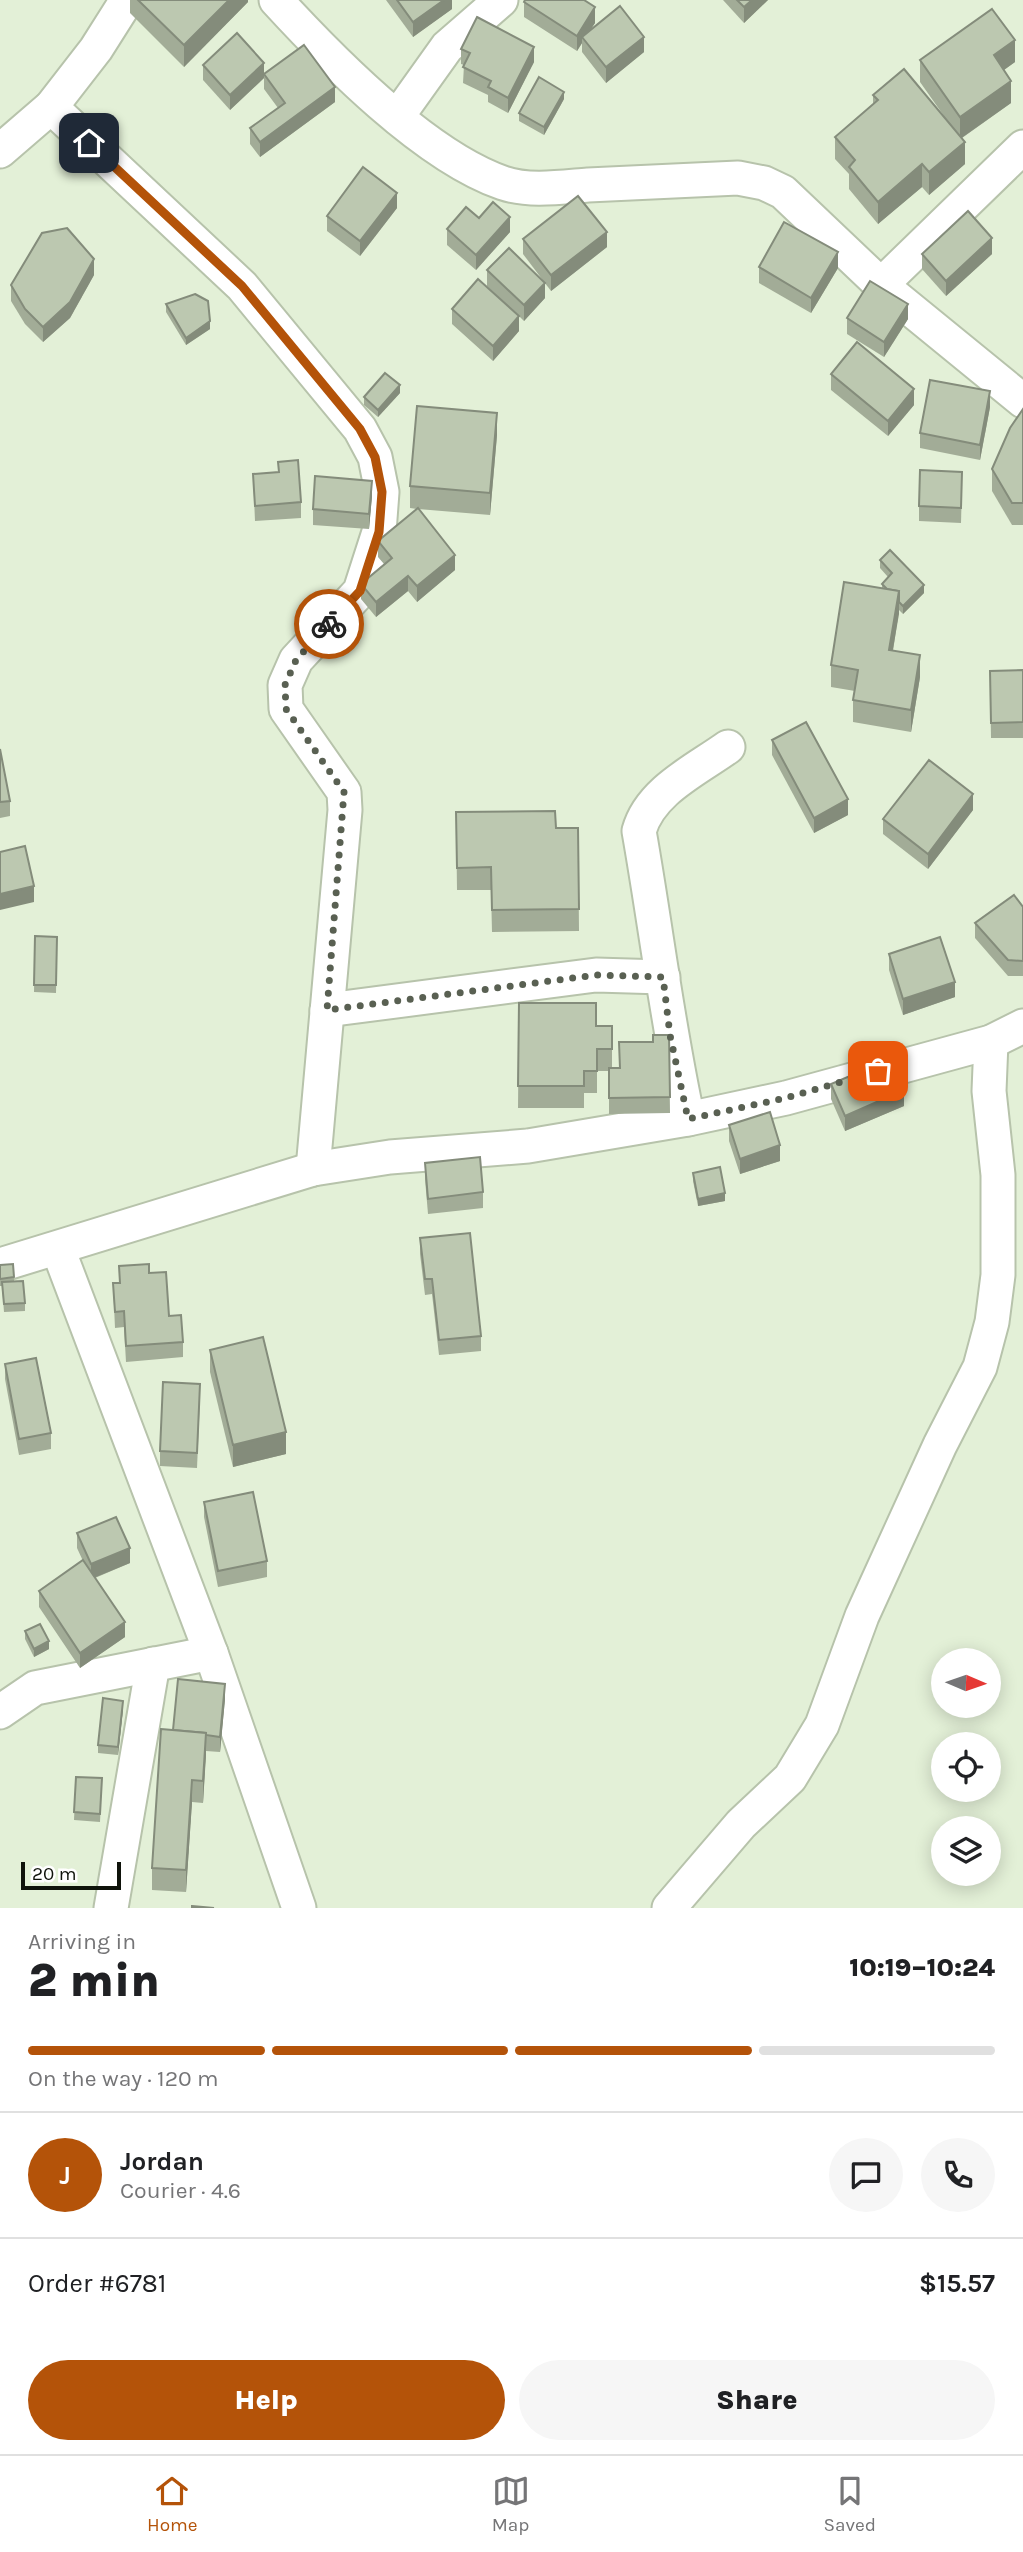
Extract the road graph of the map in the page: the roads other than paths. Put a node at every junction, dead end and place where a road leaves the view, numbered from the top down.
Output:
1 (127, 0) edge
2 (276, 0) edge
3 (501, 0) edge
4 (51, 107) junction
5 (397, 117) junction
6 (1023, 147) edge
7 (0, 151) edge
8 (881, 285) junction
9 (1023, 401) edge
10 (728, 747) dead end
11 (663, 977) junction
12 (327, 1010) junction
13 (1023, 1026) edge
14 (991, 1042) junction
15 (688, 1119) junction
16 (313, 1169) junction
17 (58, 1249) junction
18 (0, 1265) edge
19 (211, 1653) junction
20 (153, 1664) junction
21 (0, 1712) edge
22 (111, 1908) edge
23 (299, 1908) edge
24 (669, 1908) edge

1 - 4 street
2 - 5 street
3 - 5 street
4 - 7 street
4 - 12 street
5 - 8 street
6 - 8 street
8 - 9 street
10 - 11 street
11 - 12 street
11 - 15 street
12 - 16 street
13 - 14 street
14 - 15 street
14 - 24 street
15 - 16 street
16 - 17 street
17 - 18 street
17 - 19 street
19 - 20 street
19 - 23 street
20 - 21 street
20 - 22 street

